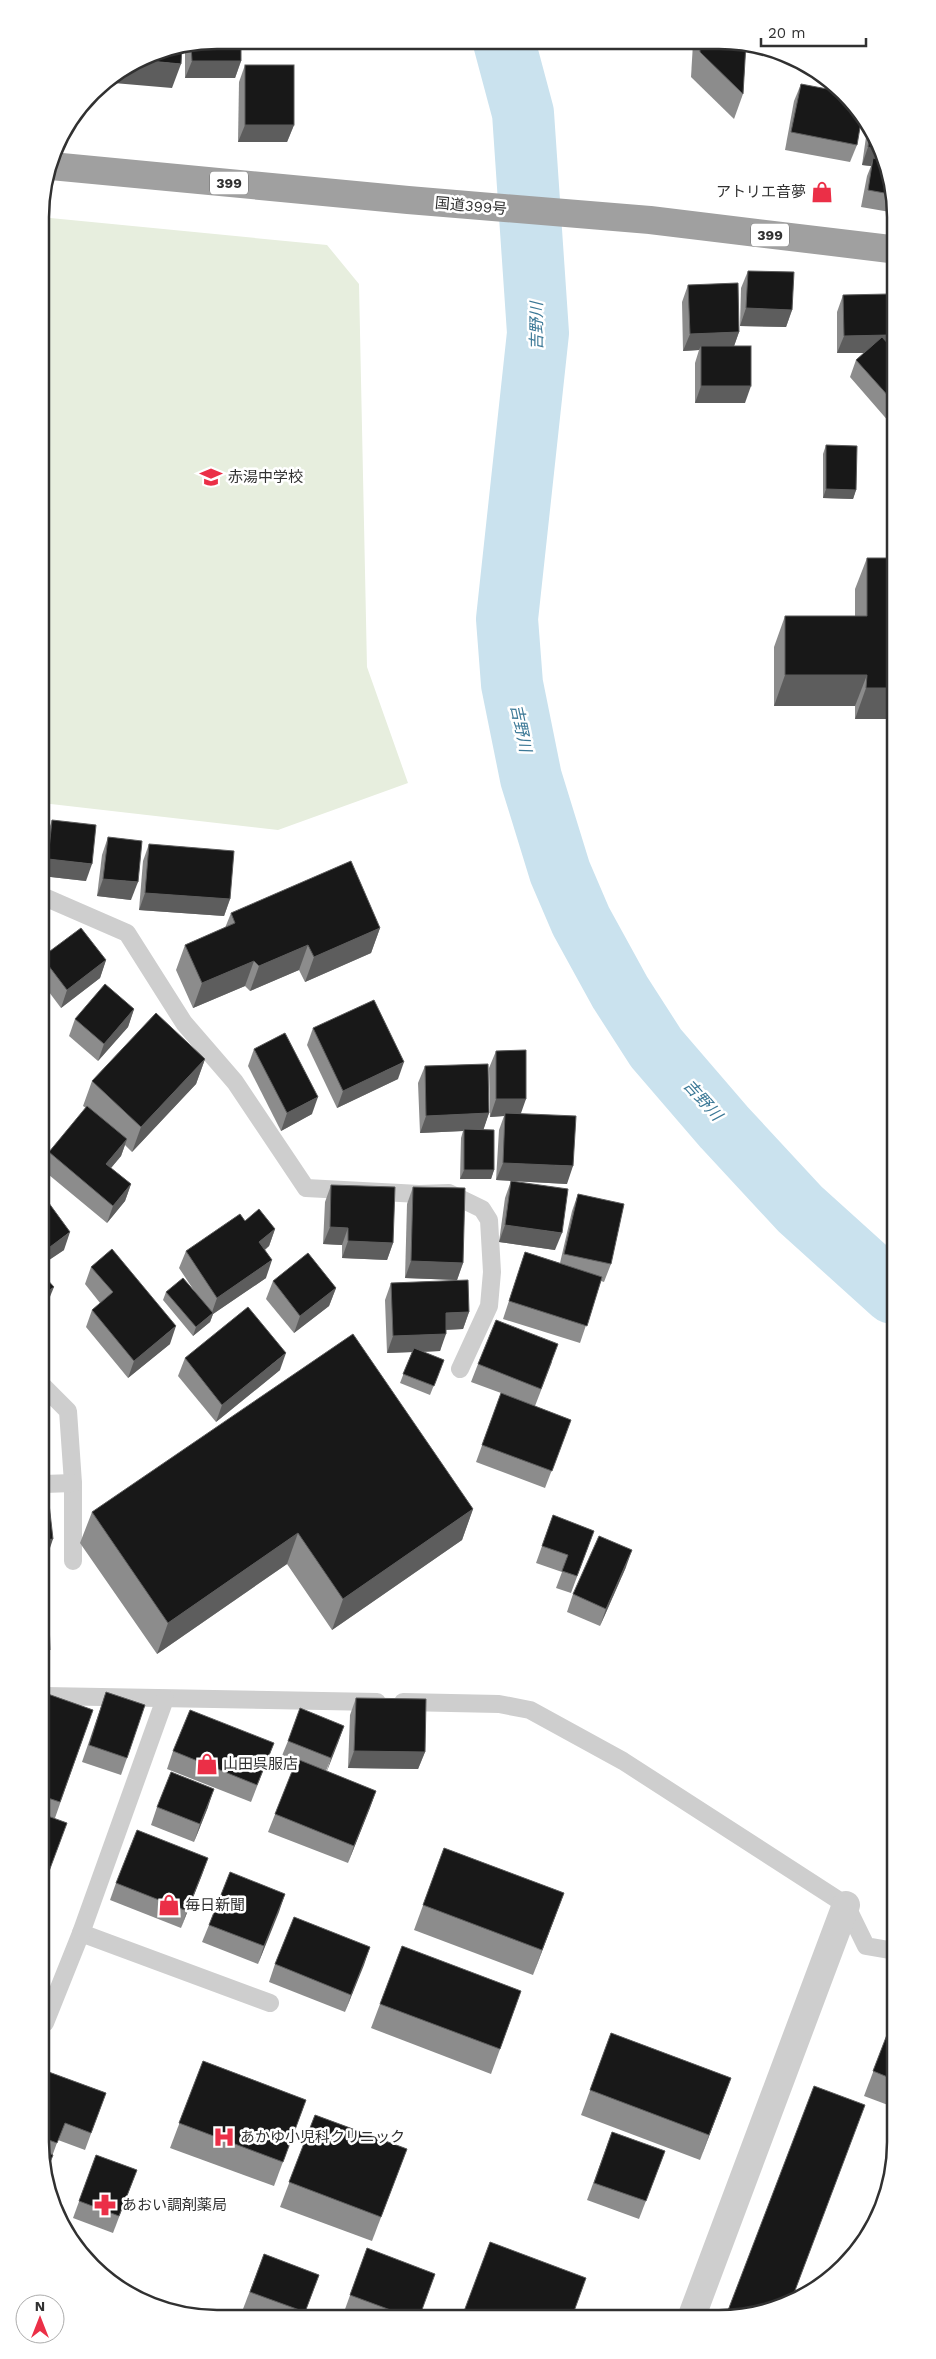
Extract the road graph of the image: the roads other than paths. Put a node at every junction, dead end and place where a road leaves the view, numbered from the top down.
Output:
1 (56, 167) edge
2 (887, 249) edge
3 (49, 899) edge
4 (460, 1369) dead end
5 (49, 1392) edge
6 (73, 1483) junction
7 (49, 1484) edge
8 (73, 1561) dead end
9 (49, 1696) edge
10 (165, 1699) junction
11 (846, 1905) junction
12 (81, 1933) junction
13 (887, 1950) edge
14 (270, 2003) dead end
15 (49, 2015) edge
16 (694, 2310) edge

1 - 2 highway, 国道399号 / 399
3 - 4 lane
5 - 6 lane
6 - 7 lane
6 - 8 lane
9 - 10 lane
10 - 11 lane
10 - 12 lane
11 - 13 lane
11 - 16 street
12 - 14 lane
12 - 15 lane

